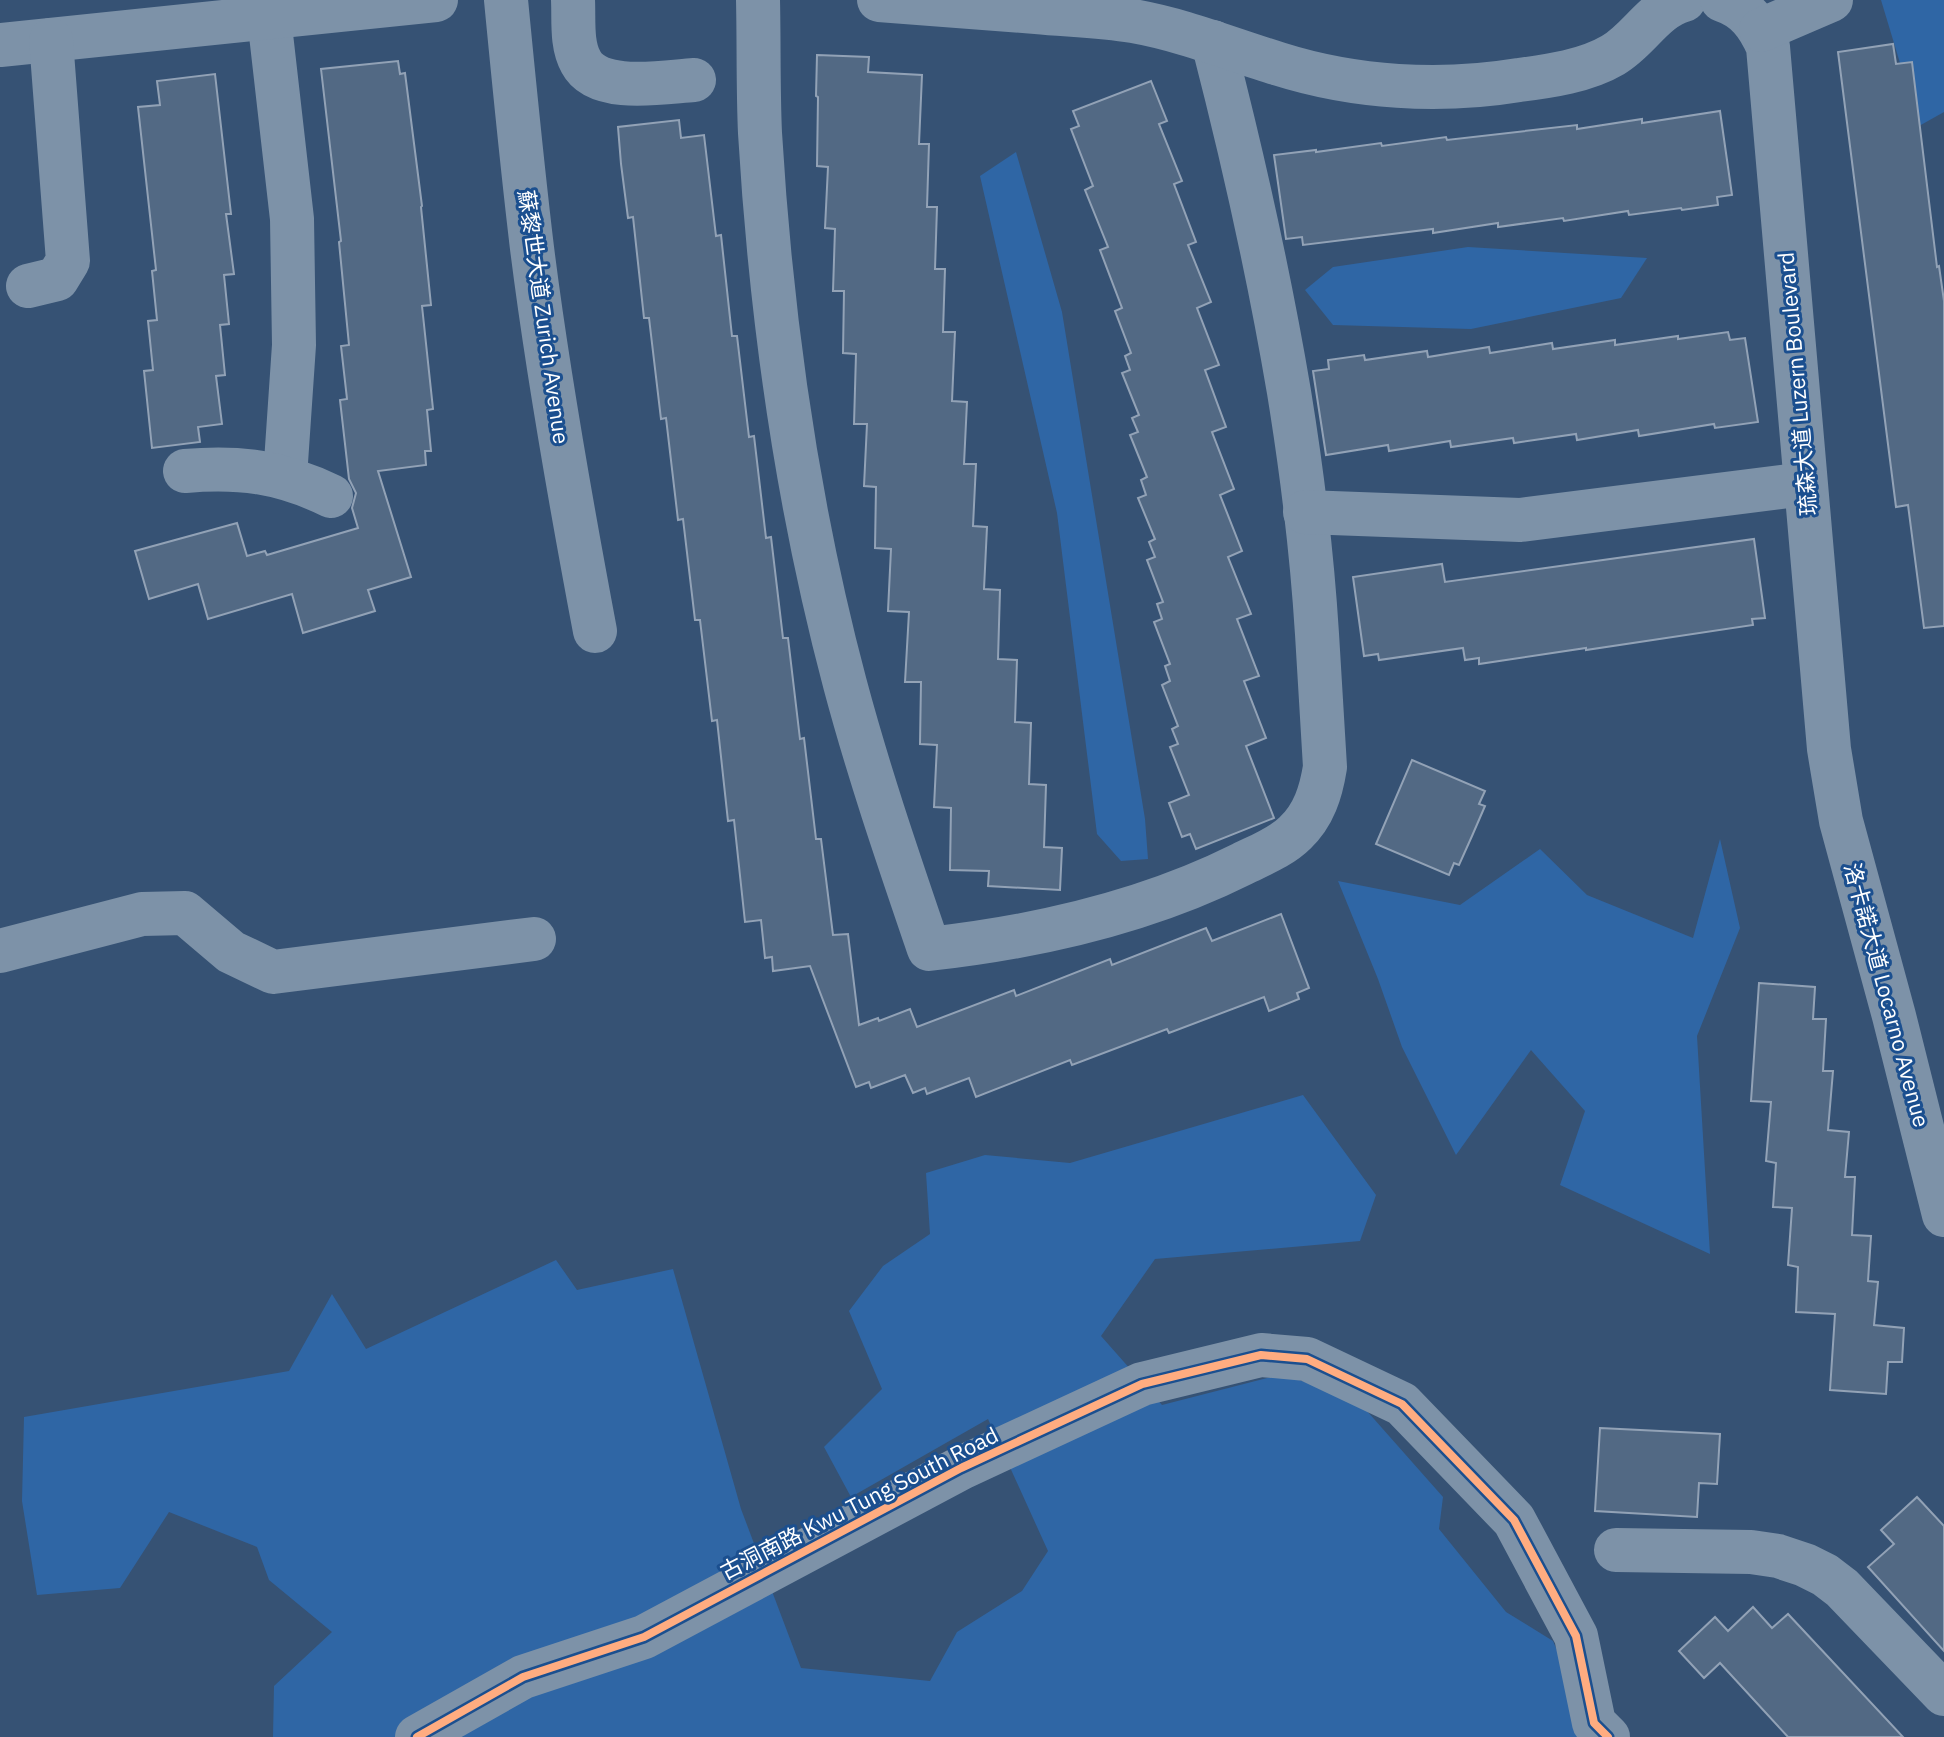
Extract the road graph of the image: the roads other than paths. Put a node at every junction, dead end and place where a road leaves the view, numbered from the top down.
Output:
1 (436, 0) edge
2 (506, 0) edge
3 (573, 0) edge
4 (758, 0) edge
5 (879, 0) edge
6 (1684, 0) edge
7 (1722, 0) edge
8 (1831, 0) edge
9 (1082, 8) edge
10 (269, 17) junction
11 (1761, 30) junction
12 (51, 40) junction
13 (1213, 42) junction
14 (0, 45) edge
15 (694, 80) dead end
16 (28, 286) dead end
17 (185, 471) dead end
18 (285, 477) junction
19 (1805, 484) junction
20 (331, 496) dead end
21 (1305, 512) junction
22 (595, 631) dead end
23 (1838, 806) joint
24 (534, 939) dead end
25 (0, 951) edge
26 (1944, 1215) edge
27 (1616, 1550) dead end
28 (1944, 1694) edge
29 (417, 1737) edge
30 (1608, 1737) edge

1 - 10 street
2 - 22 street, 蘇黎世大道 Zurich Avenue
3 - 15 street
4 - 21 street
5 - 9 street
6 - 13 street
7 - 11 street
8 - 11 street
9 - 13 street
10 - 12 street
10 - 18 street
11 - 19 street, 琉森大道 Luzern Boulevard
12 - 14 street
12 - 16 street
13 - 21 street
17 - 18 street
18 - 20 street
19 - 21 street
19 - 23 street, 琉森大道 Luzern Boulevard
23 - 26 street, 洛卡諾大道 Locarno Avenue
24 - 25 street
27 - 28 street
29 - 30 street, 古洞南路 Kwu Tung South Road

